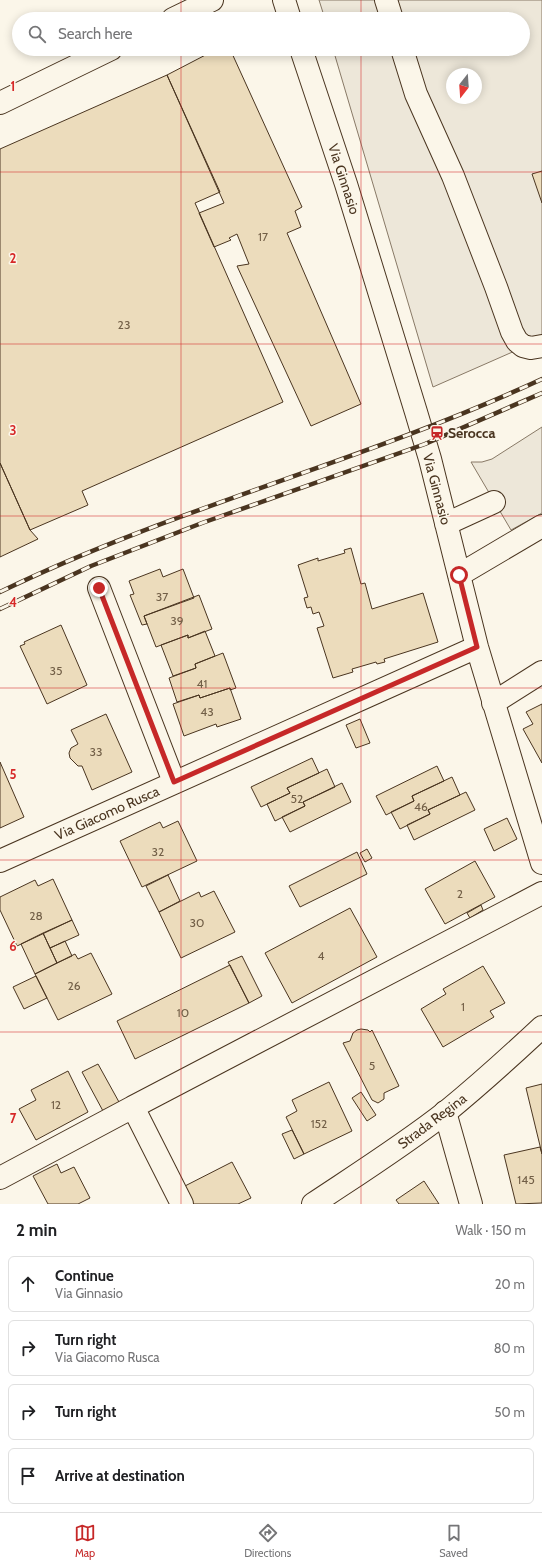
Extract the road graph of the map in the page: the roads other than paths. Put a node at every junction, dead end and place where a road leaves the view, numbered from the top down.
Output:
1 (212, 0) edge
2 (284, 0) edge
3 (386, 0) edge
4 (187, 12) edge
5 (288, 12) edge
6 (390, 12) edge
7 (97, 56) edge
8 (303, 56) edge
9 (404, 56) edge
10 (0, 103) edge
11 (542, 346) edge
12 (494, 502) dead end
13 (446, 524) junction
14 (542, 526) edge
15 (459, 575) junction
16 (99, 588) dead end
17 (477, 647) junction
18 (542, 672) edge
19 (493, 703) junction
20 (174, 782) junction
21 (0, 861) edge
22 (542, 863) edge
23 (542, 893) edge
24 (542, 1027) edge
25 (133, 1106) junction
26 (445, 1112) junction
27 (0, 1178) edge
28 (182, 1204) edge
29 (313, 1204) edge
30 (471, 1204) edge

1 - 4 street
2 - 5 street
3 - 6 street
7 - 10 street
8 - 13 street, Via Ginnasio
9 - 11 street
12 - 13 street
13 - 15 street, Via Ginnasio
14 - 15 street
15 - 17 street, Via Ginnasio
16 - 20 street
17 - 19 street, Via Ginnasio
17 - 20 street, Via Giacomo Rusca
18 - 19 street
19 - 22 street, Via Ginnasio
20 - 21 street, Via Giacomo Rusca
23 - 25 street
24 - 26 street, Strada Regina
25 - 27 street
25 - 28 street
26 - 29 street, Strada Regina
26 - 30 street

